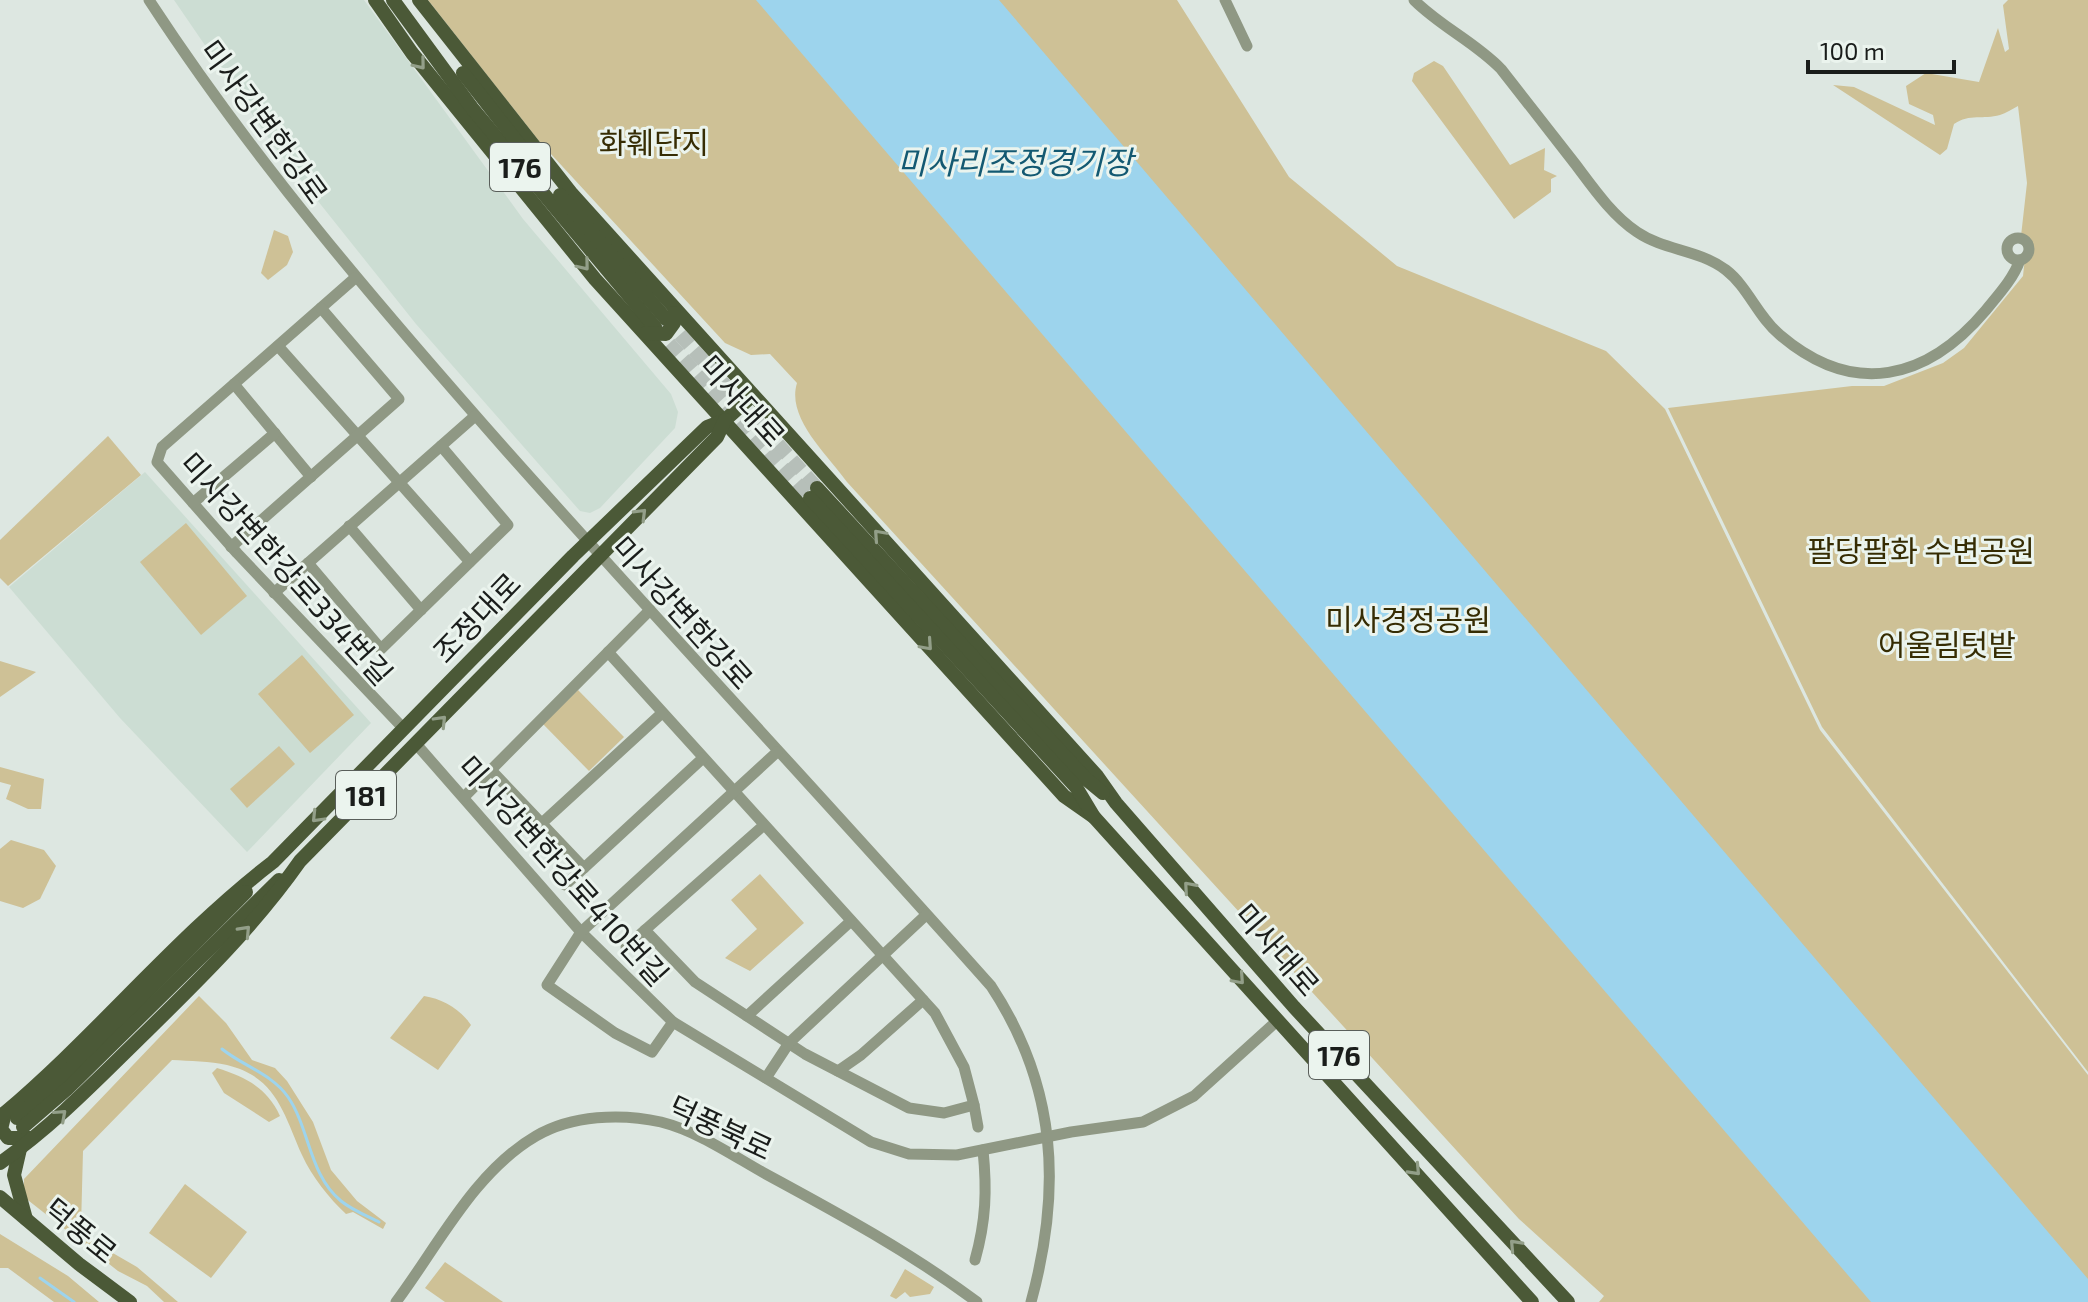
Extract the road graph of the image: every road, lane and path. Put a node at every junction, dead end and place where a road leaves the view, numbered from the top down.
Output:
1 (149, 0) edge
2 (375, 0) edge
3 (393, 0) edge
4 (411, 0) edge
5 (419, 0) edge
6 (1225, 0) edge
7 (1414, 0) edge
8 (1247, 46) dead end
9 (2020, 260) dead end
10 (355, 278) junction
11 (671, 303) junction
12 (321, 308) junction
13 (656, 327) junction
14 (278, 346) junction
15 (234, 384) junction
16 (752, 396) junction
17 (475, 416) junction
18 (725, 420) junction
19 (275, 433) junction
20 (357, 436) junction
21 (441, 446) junction
22 (311, 477) junction
23 (399, 483) junction
24 (193, 503) junction
25 (349, 526) junction
26 (587, 541) junction
27 (231, 547) junction
28 (600, 555) junction
29 (470, 562) junction
30 (308, 563) junction
31 (274, 593) junction
32 (421, 610) junction
33 (650, 610) junction
34 (608, 652) junction
35 (662, 713) junction
36 (404, 729) junction
37 (417, 745) junction
38 (777, 752) junction
39 (703, 758) junction
40 (492, 771) junction
41 (734, 792) junction
42 (465, 796) junction
43 (1116, 803) junction
44 (1094, 817) junction
45 (542, 823) junction
46 (764, 825) junction
47 (300, 861) junction
48 (584, 868) junction
49 (565, 885) dead end
50 (926, 915) junction
51 (851, 921) junction
52 (645, 930) junction
53 (581, 932) junction
54 (626, 947) dead end
55 (882, 953) junction
56 (923, 1000) junction
57 (747, 1016) junction
58 (1277, 1021) junction
59 (673, 1022) junction
60 (789, 1043) junction
61 (838, 1071) junction
62 (766, 1078) junction
63 (974, 1105) junction
64 (11, 1119) edge
65 (978, 1127) dead end
66 (1048, 1136) junction
67 (37, 1137) junction
68 (20, 1149) junction
69 (983, 1150) junction
70 (0, 1163) edge
71 (0, 1197) edge
72 (14, 1212) edge
73 (975, 1260) dead end
74 (130, 1302) edge
75 (396, 1302) edge
76 (977, 1302) edge
77 (1031, 1302) edge
78 (1532, 1302) edge
79 (1568, 1302) edge

1 - 10 street, 미사강변한강로
2 -> 13 main road, 미사대로
3 - 13 main road, 미사대로 / 176
4 - 13 main road, 미사대로 / 176
5 - 11 main road, 미사대로
6 - 8 street
7 - 9 street
10 - 12 street, 미사강변한강로334번길
10 - 17 street, 미사강변한강로
11 - 13 main road
11 - 16 main road, 미사대로
12 - 14 street, 미사강변한강로334번길
12 - 20 street
13 - 18 main road, 미사대로
14 - 15 street, 미사강변한강로334번길
14 - 20 street
15 - 19 street
15 - 24 street, 미사강변한강로334번길
16 - 18 main road, 조정대로 / 181
43 -> 16 main road, 미사대로
17 - 21 street
17 - 26 street, 미사강변한강로
18 - 26 main road, 조정대로 / 181
28 -> 18 main road, 조정대로 / 181
18 -> 44 main road, 미사대로
19 - 22 street
19 - 24 street
20 - 22 street
20 - 23 street
21 - 23 street
21 - 29 street
22 - 27 street
23 - 25 street
23 - 29 street
24 - 27 street, 미사강변한강로334번길
25 - 30 street
25 - 32 street
26 - 28 street, 미사강변한강로
26 - 36 main road, 조정대로 / 181
27 - 31 street, 미사강변한강로334번길
28 - 33 street, 미사강변한강로
37 -> 28 main road, 조정대로 / 181
29 - 32 street
30 - 31 street
30 - 32 street
31 - 36 street, 미사강변한강로334번길
33 - 34 street
33 - 38 street, 미사강변한강로
34 - 35 street
34 - 40 street
35 - 39 street
35 - 45 street
36 -> 64 main road, 조정대로 / 181
37 - 42 street, 미사강변한강로410번길
37 - 47 main road, 조정대로 / 181
38 - 41 street
38 - 50 street, 미사강변한강로
39 - 41 street
39 - 48 street
40 - 42 street
40 - 45 street
41 - 46 street
41 - 53 street
42 - 53 street, 미사강변한강로410번길
43 - 44 main road, 미사대로 / 176
79 -> 43 main road, 미사대로 / 176
44 -> 58 main road, 미사대로 / 176
45 - 48 street
46 - 51 street
46 - 52 street
47 - 64 main road, 조정대로 / 181
67 -> 47 main road, 조정대로 / 181
48 - 49 street
50 - 55 street
50 - 66 street, 미사강변한강로
51 - 55 street
51 - 57 street
52 - 54 street
52 - 57 street
53 - 59 street, 미사강변한강로410번길
53 - 59 street
55 - 56 street
55 - 60 street
56 - 61 street
56 - 63 street
57 - 60 street
58 - 66 street, 미사강변한강로410번길
58 -> 78 main road, 미사대로 / 176
59 - 62 street, 미사강변한강로410번길
60 - 61 street
60 - 62 street
61 - 63 street
62 - 69 street, 미사강변한강로410번길
63 - 65 street
64 - 67 main road
66 - 69 street, 미사강변한강로410번길
66 - 77 street, 미사강변한강로
67 - 68 main road, 조정대로 / 181
68 - 70 main road, 조정대로 / 181
68 - 72 main road
69 - 73 street
71 - 72 main road, 덕풍로
72 - 74 main road, 덕풍로
75 - 76 street, 덕풍북로

